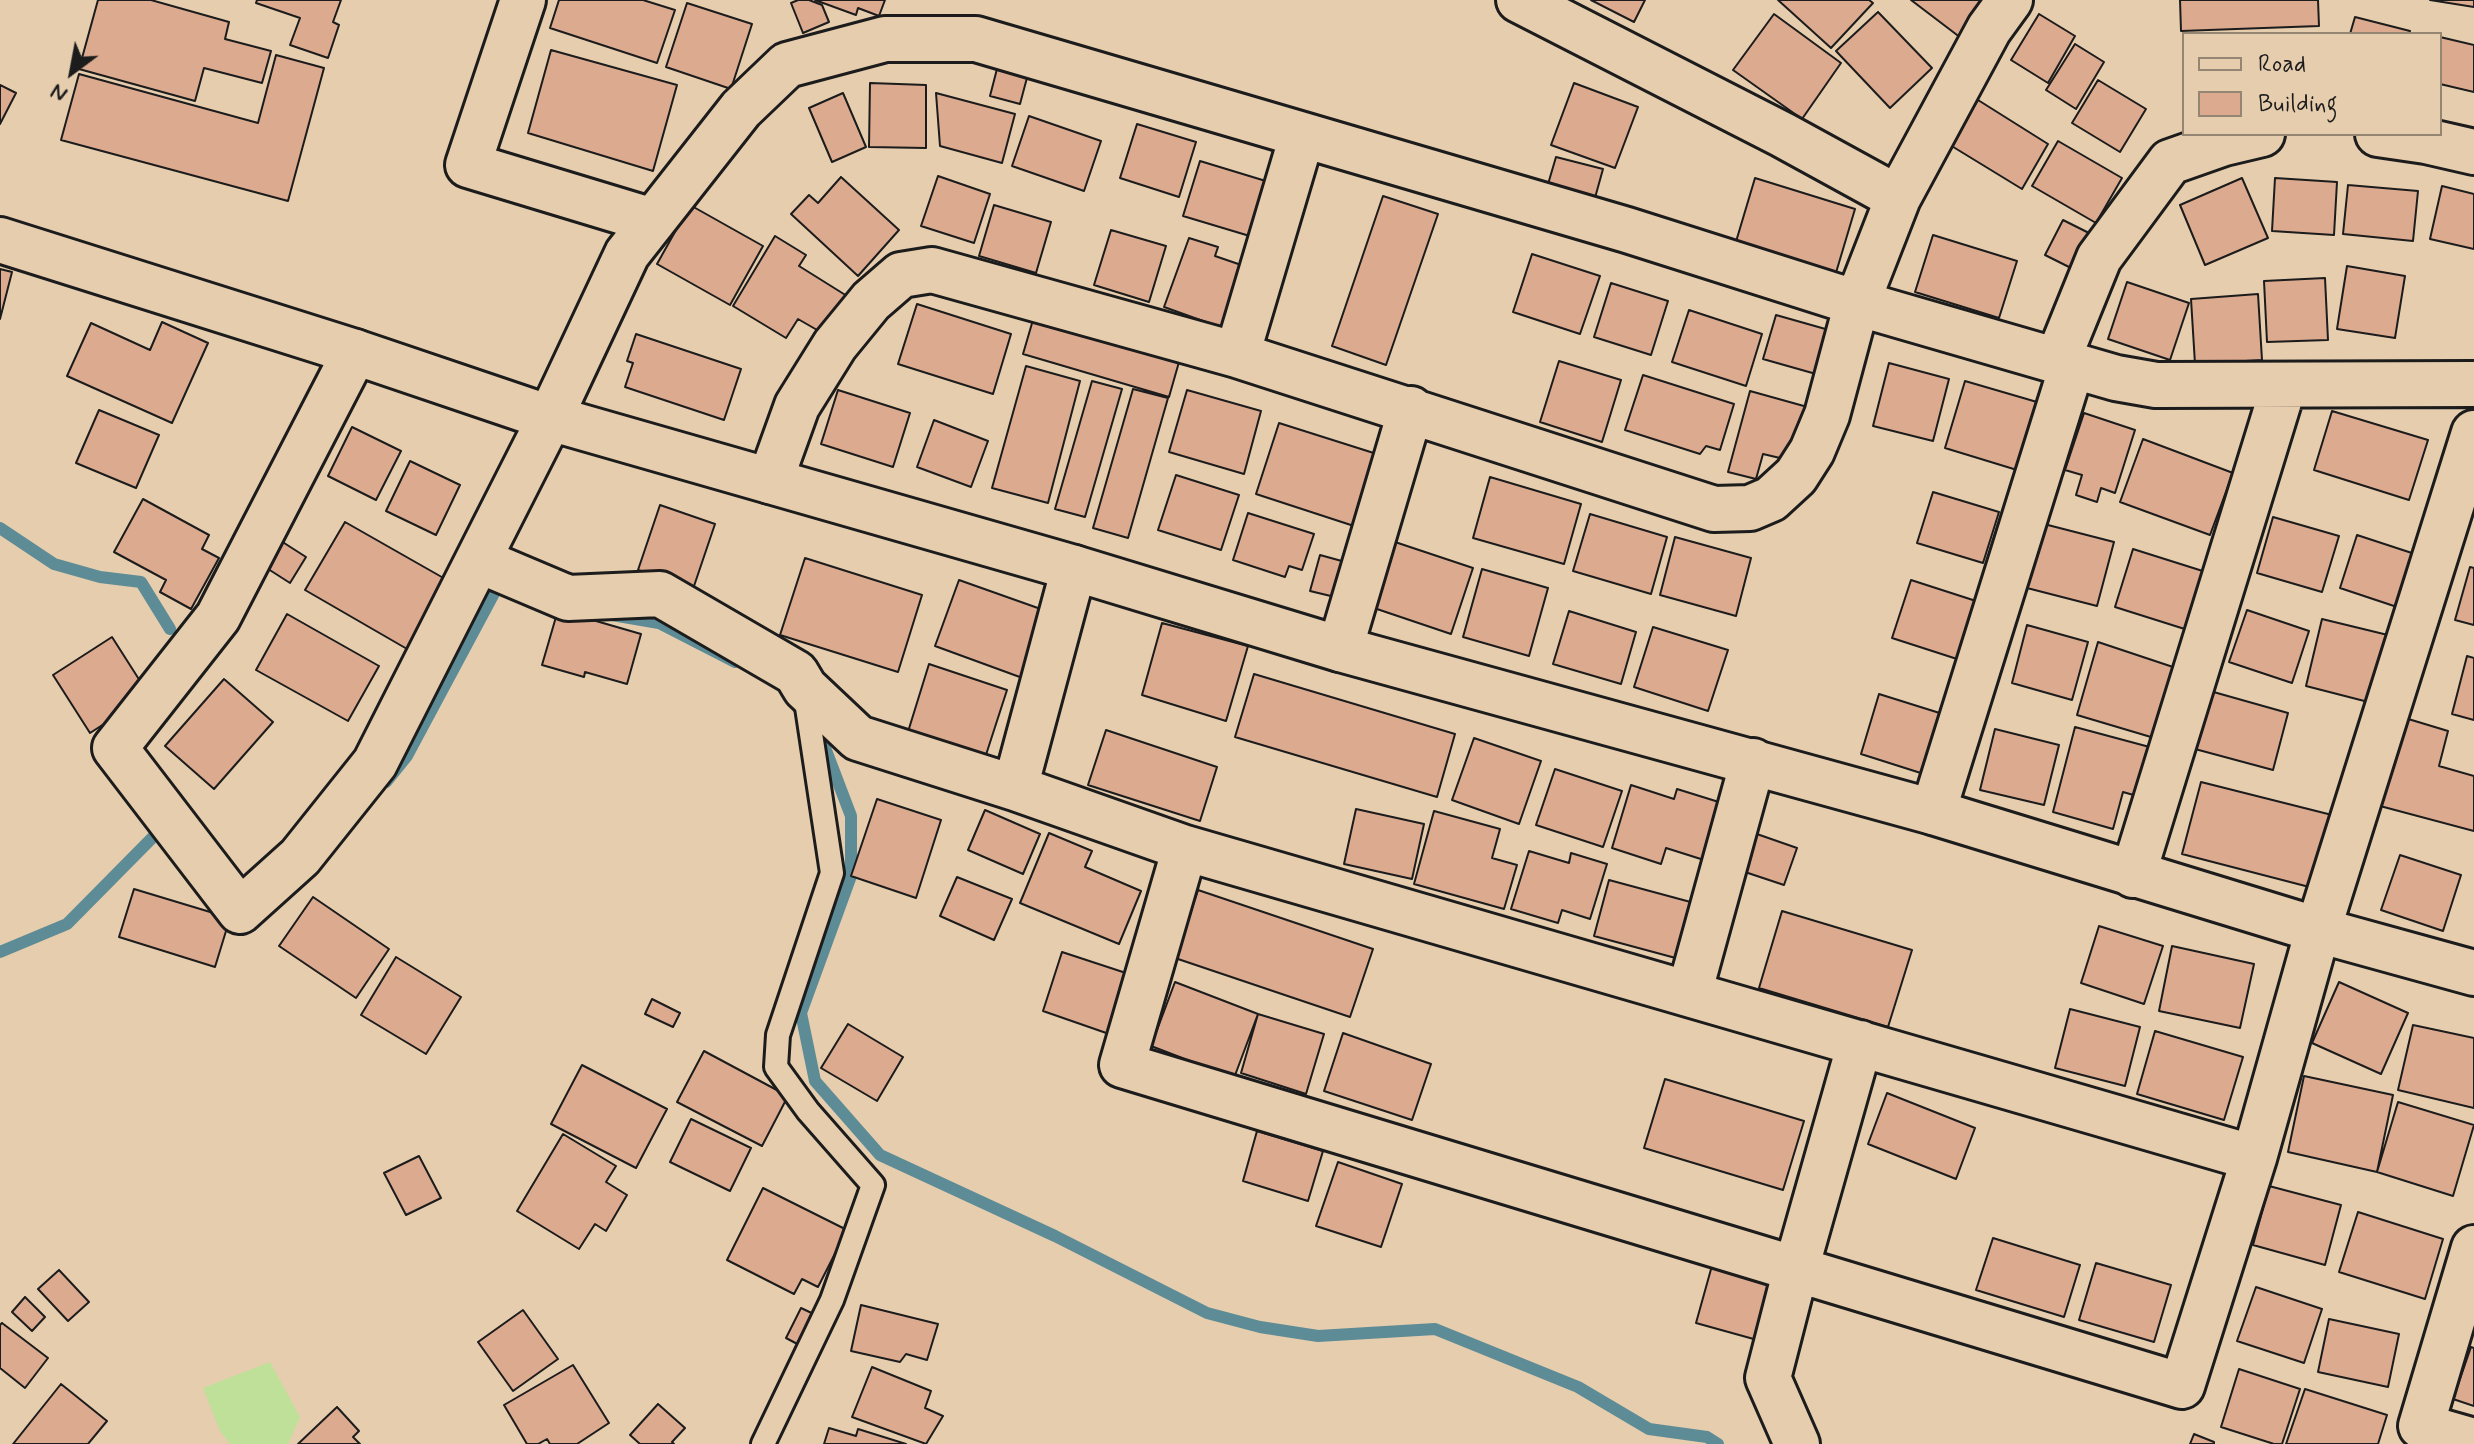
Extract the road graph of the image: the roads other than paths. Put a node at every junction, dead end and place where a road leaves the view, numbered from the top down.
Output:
1 (523, 0) edge
2 (1519, 0) edge
3 (2010, 0) edge
4 (1302, 136) junction
5 (2254, 136) edge
6 (2392, 136) edge
7 (2474, 152) edge
8 (1898, 198) junction
9 (653, 221) junction
10 (0, 240) edge
11 (1857, 303) junction
12 (355, 352) junction
13 (1237, 355) junction
14 (2065, 363) junction
15 (2474, 384) edge
16 (2284, 385) junction
17 (1411, 409) junction
18 (550, 418) junction
19 (2474, 433) edge
20 (770, 481) junction
21 (478, 560) junction
22 (1074, 568) junction
23 (1340, 649) junction
24 (805, 688) junction
25 (1753, 761) junction
26 (1015, 788) junction
27 (1933, 812) junction
28 (1185, 848) junction
29 (2133, 875) junction
30 (2318, 930) junction
31 (2474, 973) edge
32 (1689, 994) junction
33 (1860, 1043) junction
34 (2254, 1158) junction
35 (2474, 1248) edge
36 (1796, 1269) junction
37 (2474, 1441) edge
38 (763, 1444) edge
39 (1797, 1444) edge

1 - 9 street
2 - 8 street
3 - 8 street
4 - 9 street
4 - 11 street
4 - 13 street
5 - 14 street
6 - 7 street
8 - 11 street
9 - 18 street
10 - 12 street
11 - 14 street
11 - 17 street
12 - 18 street
12 - 21 street
13 - 17 street
13 - 20 street
14 - 16 street
14 - 27 street
15 - 16 street
16 - 29 street
17 - 23 street
18 - 20 street
18 - 21 street
19 - 30 street
20 - 22 street
21 - 24 street
22 - 23 street
22 - 26 street
23 - 25 street
24 - 26 street
24 - 38 lane
25 - 27 street
25 - 32 street
26 - 28 street
27 - 29 street
28 - 32 street
28 - 36 street
29 - 30 street
30 - 31 street
30 - 34 street
32 - 33 street
33 - 34 street
33 - 36 street
34 - 36 street
35 - 37 street
36 - 39 street

